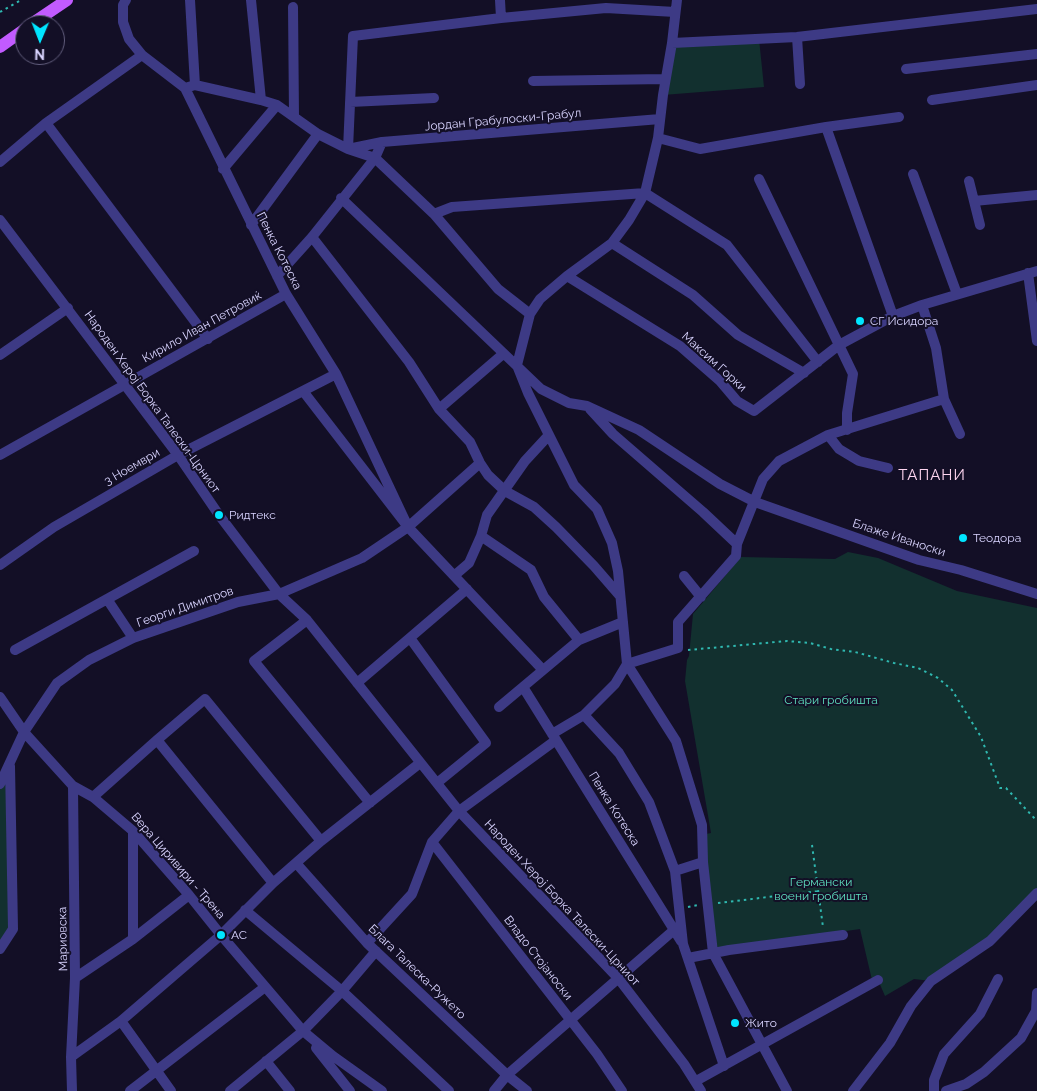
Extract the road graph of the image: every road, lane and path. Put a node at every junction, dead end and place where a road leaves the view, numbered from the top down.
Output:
1 (21, 0) edge
2 (67, 0) edge
3 (126, 0) edge
4 (190, 0) edge
5 (251, 0) edge
6 (500, 0) edge
7 (677, 0) edge
8 (293, 7) dead end
9 (1037, 9) edge
10 (0, 12) edge
11 (675, 12) junction
12 (45, 15) edge
13 (501, 18) junction
14 (15, 36) edge
15 (797, 37) junction
16 (672, 43) junction
17 (0, 47) edge
18 (1037, 54) edge
19 (142, 55) junction
20 (906, 69) dead end
21 (665, 79) junction
22 (533, 81) dead end
23 (800, 84) dead end
24 (1037, 86) edge
25 (190, 87) junction
26 (434, 98) dead end
27 (261, 100) junction
28 (932, 100) dead end
29 (350, 102) junction
30 (277, 106) junction
31 (294, 116) junction
32 (899, 116) dead end
33 (660, 119) junction
34 (46, 123) junction
35 (826, 127) junction
36 (318, 134) junction
37 (658, 138) junction
38 (382, 142) junction
39 (348, 149) junction
40 (375, 158) junction
41 (0, 162) edge
42 (223, 169) junction
43 (913, 174) dead end
44 (759, 179) dead end
45 (969, 181) dead end
46 (645, 193) junction
47 (1037, 195) edge
48 (341, 198) junction
49 (974, 201) junction
50 (434, 214) junction
51 (0, 220) edge
52 (251, 225) junction
53 (980, 225) dead end
54 (312, 236) junction
55 (612, 243) junction
56 (1032, 272) edge
57 (276, 276) junction
58 (567, 276) junction
59 (286, 294) junction
60 (957, 294) junction
61 (922, 304) junction
62 (68, 308) junction
63 (530, 314) junction
64 (893, 316) junction
65 (208, 339) junction
66 (1037, 341) edge
67 (839, 345) junction
68 (503, 354) junction
69 (0, 355) edge
70 (818, 362) junction
71 (517, 365) junction
72 (804, 373) junction
73 (336, 374) junction
74 (125, 384) junction
75 (303, 391) junction
76 (944, 399) junction
77 (587, 406) junction
78 (439, 409) junction
79 (847, 430) junction
80 (960, 434) dead end
81 (549, 435) junction
82 (828, 436) junction
83 (0, 455) edge
84 (178, 455) junction
85 (480, 463) junction
86 (888, 468) dead end
87 (505, 491) junction
88 (755, 502) junction
89 (408, 526) junction
90 (481, 536) junction
91 (736, 544) junction
92 (194, 552) dead end
93 (0, 565) edge
94 (455, 576) junction
95 (684, 576) dead end
96 (467, 589) junction
97 (280, 594) junction
98 (1037, 594) edge
99 (620, 597) junction
100 (701, 597) junction
101 (107, 599) junction
102 (306, 620) junction
103 (623, 622) junction
104 (133, 638) junction
105 (410, 638) junction
106 (578, 640) junction
107 (678, 648) junction
108 (15, 650) dead end
109 (627, 664) junction
110 (542, 670) junction
111 (357, 683) junction
112 (522, 687) junction
113 (0, 697) edge
114 (499, 707) dead end
115 (584, 716) junction
116 (24, 732) junction
117 (554, 737) junction
118 (157, 740) junction
119 (10, 763) junction
120 (420, 763) junction
121 (0, 784) edge
122 (437, 784) junction
123 (73, 786) junction
124 (93, 797) junction
125 (370, 803) junction
126 (459, 811) junction
127 (1037, 821) edge
128 (133, 831) junction
129 (321, 841) junction
130 (432, 842) junction
131 (812, 845) dead end
132 (703, 862) junction
133 (296, 863) junction
134 (675, 871) junction
135 (273, 883) junction
136 (819, 891) junction
137 (1037, 893) edge
138 (189, 895) junction
139 (707, 904) junction
140 (679, 909) junction
141 (246, 910) junction
142 (678, 929) junction
143 (824, 934) dead end
144 (221, 935) junction
145 (843, 935) dead end
146 (133, 938) junction
147 (368, 944) junction
148 (0, 949) edge
149 (376, 951) junction
150 (713, 953) junction
151 (688, 958) junction
152 (76, 978) junction
153 (618, 978) junction
154 (998, 979) dead end
155 (878, 980) dead end
156 (266, 987) junction
157 (342, 991) junction
158 (1037, 993) edge
159 (570, 1020) junction
160 (121, 1021) junction
161 (303, 1031) junction
162 (762, 1045) junction
163 (71, 1057) junction
164 (266, 1061) junction
165 (724, 1066) junction
166 (156, 1070) junction
167 (507, 1075) junction
168 (696, 1081) junction
169 (72, 1091) edge
170 (130, 1091) edge
171 (171, 1091) edge
172 (230, 1091) edge
173 (290, 1091) edge
174 (350, 1091) edge
175 (382, 1091) edge
176 (449, 1091) edge
177 (494, 1091) edge
178 (527, 1091) edge
179 (622, 1091) edge
180 (701, 1091) edge
181 (787, 1091) edge
182 (853, 1091) edge
183 (934, 1091) edge
184 (946, 1091) edge

1 - 10 path
2 - 12 main road
3 - 19 street, Пенка Котеска
4 - 25 street
5 - 27 street
6 - 13 street
7 - 11 street
8 - 31 street
9 - 15 street
11 - 13 street
11 - 16 street
13 - 29 street
14 - 17 main road
15 - 16 street
15 - 23 street
16 - 21 street
18 - 20 street
19 - 25 street, Пенка Котеска
19 - 34 street
21 - 22 street
21 - 33 street
24 - 28 street
25 - 27 street
25 - 42 street, Пенка Котеска
26 - 29 street
27 - 30 street
29 - 39 street
30 - 31 street
30 - 42 street
31 - 36 street
32 - 35 street
33 - 37 street
33 - 38 street, Јордан Грабулоски-Грабул
34 - 41 street
34 - 65 street
35 - 37 street
35 - 64 street
36 - 39 street
36 - 52 street
37 - 46 street
38 - 39 street, Јордан Грабулоски-Грабул
38 - 40 street
39 - 40 street
40 - 48 street
40 - 50 street
42 - 52 street, Пенка Котеска
43 - 60 street
44 - 67 street
45 - 49 street
46 - 50 street
46 - 55 street
46 - 70 street
47 - 49 street
48 - 54 street
48 - 68 street, Блаже Иваноски
49 - 53 street
50 - 63 street
51 - 62 street, Народен Херој Борка Талески-Црниот
52 - 57 street, Пенка Котеска
54 - 57 street
54 - 78 street
55 - 58 street
55 - 72 street
56 - 60 street, Максим Горки
56 - 66 street, Максим Горки
57 - 59 street, Пенка Котеска
58 - 63 street
58 - 72 street, Максим Горки
59 - 65 street, Кирило Иван Петровиќ
59 - 73 street, Пенка Котеска
60 - 61 street, Максим Горки
61 - 64 street, Максим Горки
61 - 76 street
62 - 69 street
62 - 74 street, Народен Херој Борка Талески-Црниот
63 - 71 street
64 - 67 street, Максим Горки
65 - 74 street, Кирило Иван Петровиќ
67 - 70 street, Максим Горки
67 - 79 street
68 - 71 street, Блаже Иваноски
68 - 78 street
70 - 72 street, Максим Горки
71 - 77 street, Блаже Иваноски
71 - 81 street
73 - 75 street, 3 Ноември
73 - 89 street, Пенка Котеска
74 - 83 street, Кирило Иван Петровиќ
74 - 84 street, Народен Херој Борка Талески-Црниот
75 - 84 street, 3 Ноември
75 - 89 street, Пенка Котеска
76 - 79 street
76 - 80 street
77 - 88 street, Блаже Иваноски
77 - 91 street
78 - 85 street
79 - 82 street
81 - 87 street
81 - 99 street
82 - 86 street
82 - 88 street
84 - 93 street, 3 Ноември
84 - 97 street, Народен Херој Борка Талески-Црниот
85 - 87 street
85 - 89 street, Георги Димитров
87 - 90 street
87 - 99 street
88 - 91 street
88 - 98 street, Блаже Иваноски
89 - 94 street, Пенка Котеска
89 - 97 street, Георги Димитров
90 - 94 street
90 - 106 street
91 - 100 street
92 - 101 street
94 - 96 street, Пенка Котеска
95 - 100 street
96 - 105 street
96 - 110 street, Пенка Котеска
97 - 102 street, Народен Херој Борка Талески-Црниот
97 - 104 street, Георги Димитров
99 - 103 street
100 - 107 street
101 - 104 street, Георги Димитров
101 - 108 street
102 - 111 street, Народен Херој Борка Талески-Црниот
102 - 125 street
103 - 106 street
103 - 109 street
104 - 116 street, Георги Димитров
105 - 111 street
105 - 122 street
106 - 110 street
107 - 109 street
107 - 127 path
109 - 115 street
109 - 132 street
110 - 112 street
111 - 120 street, Народен Херој Борка Талески-Црниот
112 - 114 street
112 - 117 street, Пенка Котеска
113 - 116 street, Вера Циривири - Трена
115 - 117 street
115 - 134 street, Пенка Котеска
116 - 119 street, Георги Димитров
116 - 123 street, Вера Циривири - Трена
117 - 126 street
117 - 142 street, Пенка Котеска
118 - 124 street
118 - 129 street
118 - 135 street
119 - 121 street, Георги Димитров
119 - 148 street
120 - 122 street, Народен Херој Борка Талески-Црниот
120 - 125 street
122 - 126 street, Народен Херој Борка Талески-Црниот
123 - 124 street, Вера Циривири - Трена
123 - 152 street, Мариовска
124 - 128 street, Вера Циривири - Трена
125 - 129 street
126 - 130 street
126 - 153 street, Народен Херој Борка Талески-Црниот
128 - 138 street, Вера Циривири - Трена
128 - 146 street
129 - 133 street
130 - 147 street
130 - 159 street, Владо Стојаноски
131 - 136 path
132 - 134 street
132 - 139 street
133 - 135 street
133 - 147 street, Блага Талеска-Ружето
134 - 140 street, Пенка Котеска
135 - 141 street
136 - 139 path
136 - 143 path
137 - 182 street
138 - 144 street, Вера Циривири - Трена
138 - 146 street
139 - 140 path
139 - 150 street
140 - 142 street, Пенка Котеска
141 - 144 street
141 - 157 street
142 - 151 street, Пенка Котеска
142 - 153 street
144 - 156 street, Вера Циривири - Трена
144 - 160 street
145 - 150 street
146 - 152 street
147 - 149 street, Блага Талеска-Ружето
149 - 157 street
149 - 167 street, Блага Талеска-Ружето
150 - 151 street
150 - 162 street
151 - 165 street, Пенка Котеска
152 - 163 street, Мариовска
153 - 159 street
153 - 168 street, Народен Херој Борка Талески-Црниот
154 - 183 street
155 - 162 street
156 - 161 street, Вера Циривири - Трена
156 - 166 street
157 - 161 street
157 - 176 street
158 - 184 street
159 - 167 street
159 - 179 street, Владо Стојаноски
160 - 163 street
160 - 166 street
161 - 164 street
161 - 174 street
161 - 175 street, Вера Циривири - Трена
162 - 165 street
162 - 181 street
163 - 169 street, Мариовска
164 - 172 street
164 - 173 street
165 - 168 street
166 - 170 street
166 - 171 street
167 - 177 street
167 - 178 street, Блага Талеска-Ружето
168 - 180 street, Народен Херој Борка Талески-Црниот

